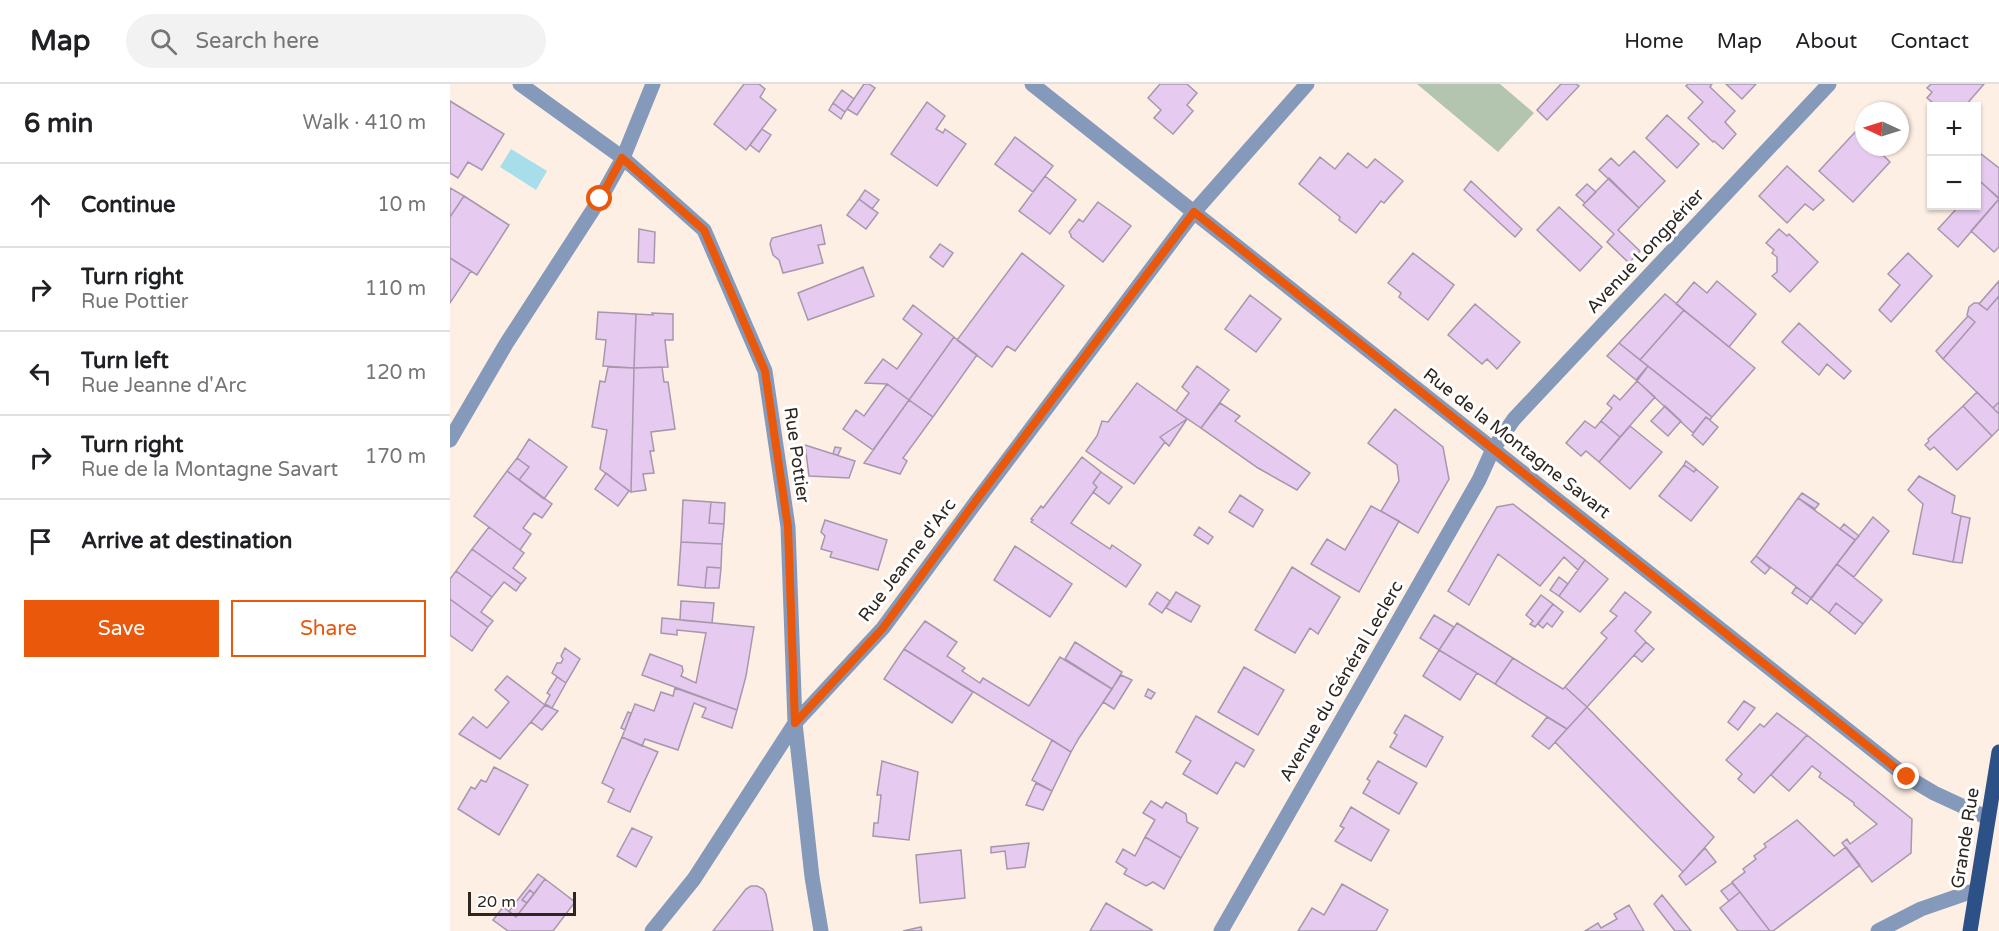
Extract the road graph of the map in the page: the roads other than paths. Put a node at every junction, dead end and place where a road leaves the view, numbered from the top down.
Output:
1 (520, 84) edge
2 (653, 84) edge
3 (1032, 84) edge
4 (1307, 84) edge
5 (1829, 84) edge
6 (622, 158) junction
7 (1194, 212) junction
8 (450, 440) edge
9 (1493, 449) junction
10 (795, 723) junction
11 (1999, 752) edge
12 (1997, 780) edge
13 (1988, 818) junction
14 (1976, 890) junction
15 (652, 931) edge
16 (821, 931) edge
17 (1221, 931) edge
18 (1878, 931) edge
19 (1970, 931) edge

1 - 6 street, Rue Pottier
2 - 6 street
3 - 7 street, Rue de la Montagne Savart
4 - 7 street, Rue Jeanne d'Arc
5 - 9 street, Avenue Longpérier
6 - 8 street
6 - 10 street, Rue Pottier
7 - 9 street, Rue de la Montagne Savart
7 - 10 street, Rue Jeanne d'Arc
9 - 13 street, Rue de la Montagne Savart
9 - 17 street, Avenue du Général Leclerc
10 - 15 street, Rue Jeanne d'Arc
10 - 16 street, Rue Pottier
11 - 12 main road, Grande Rue
12 - 13 main road, Grande Rue
13 - 14 main road, Grande Rue
14 - 18 street
14 - 19 main road, Grande Rue

